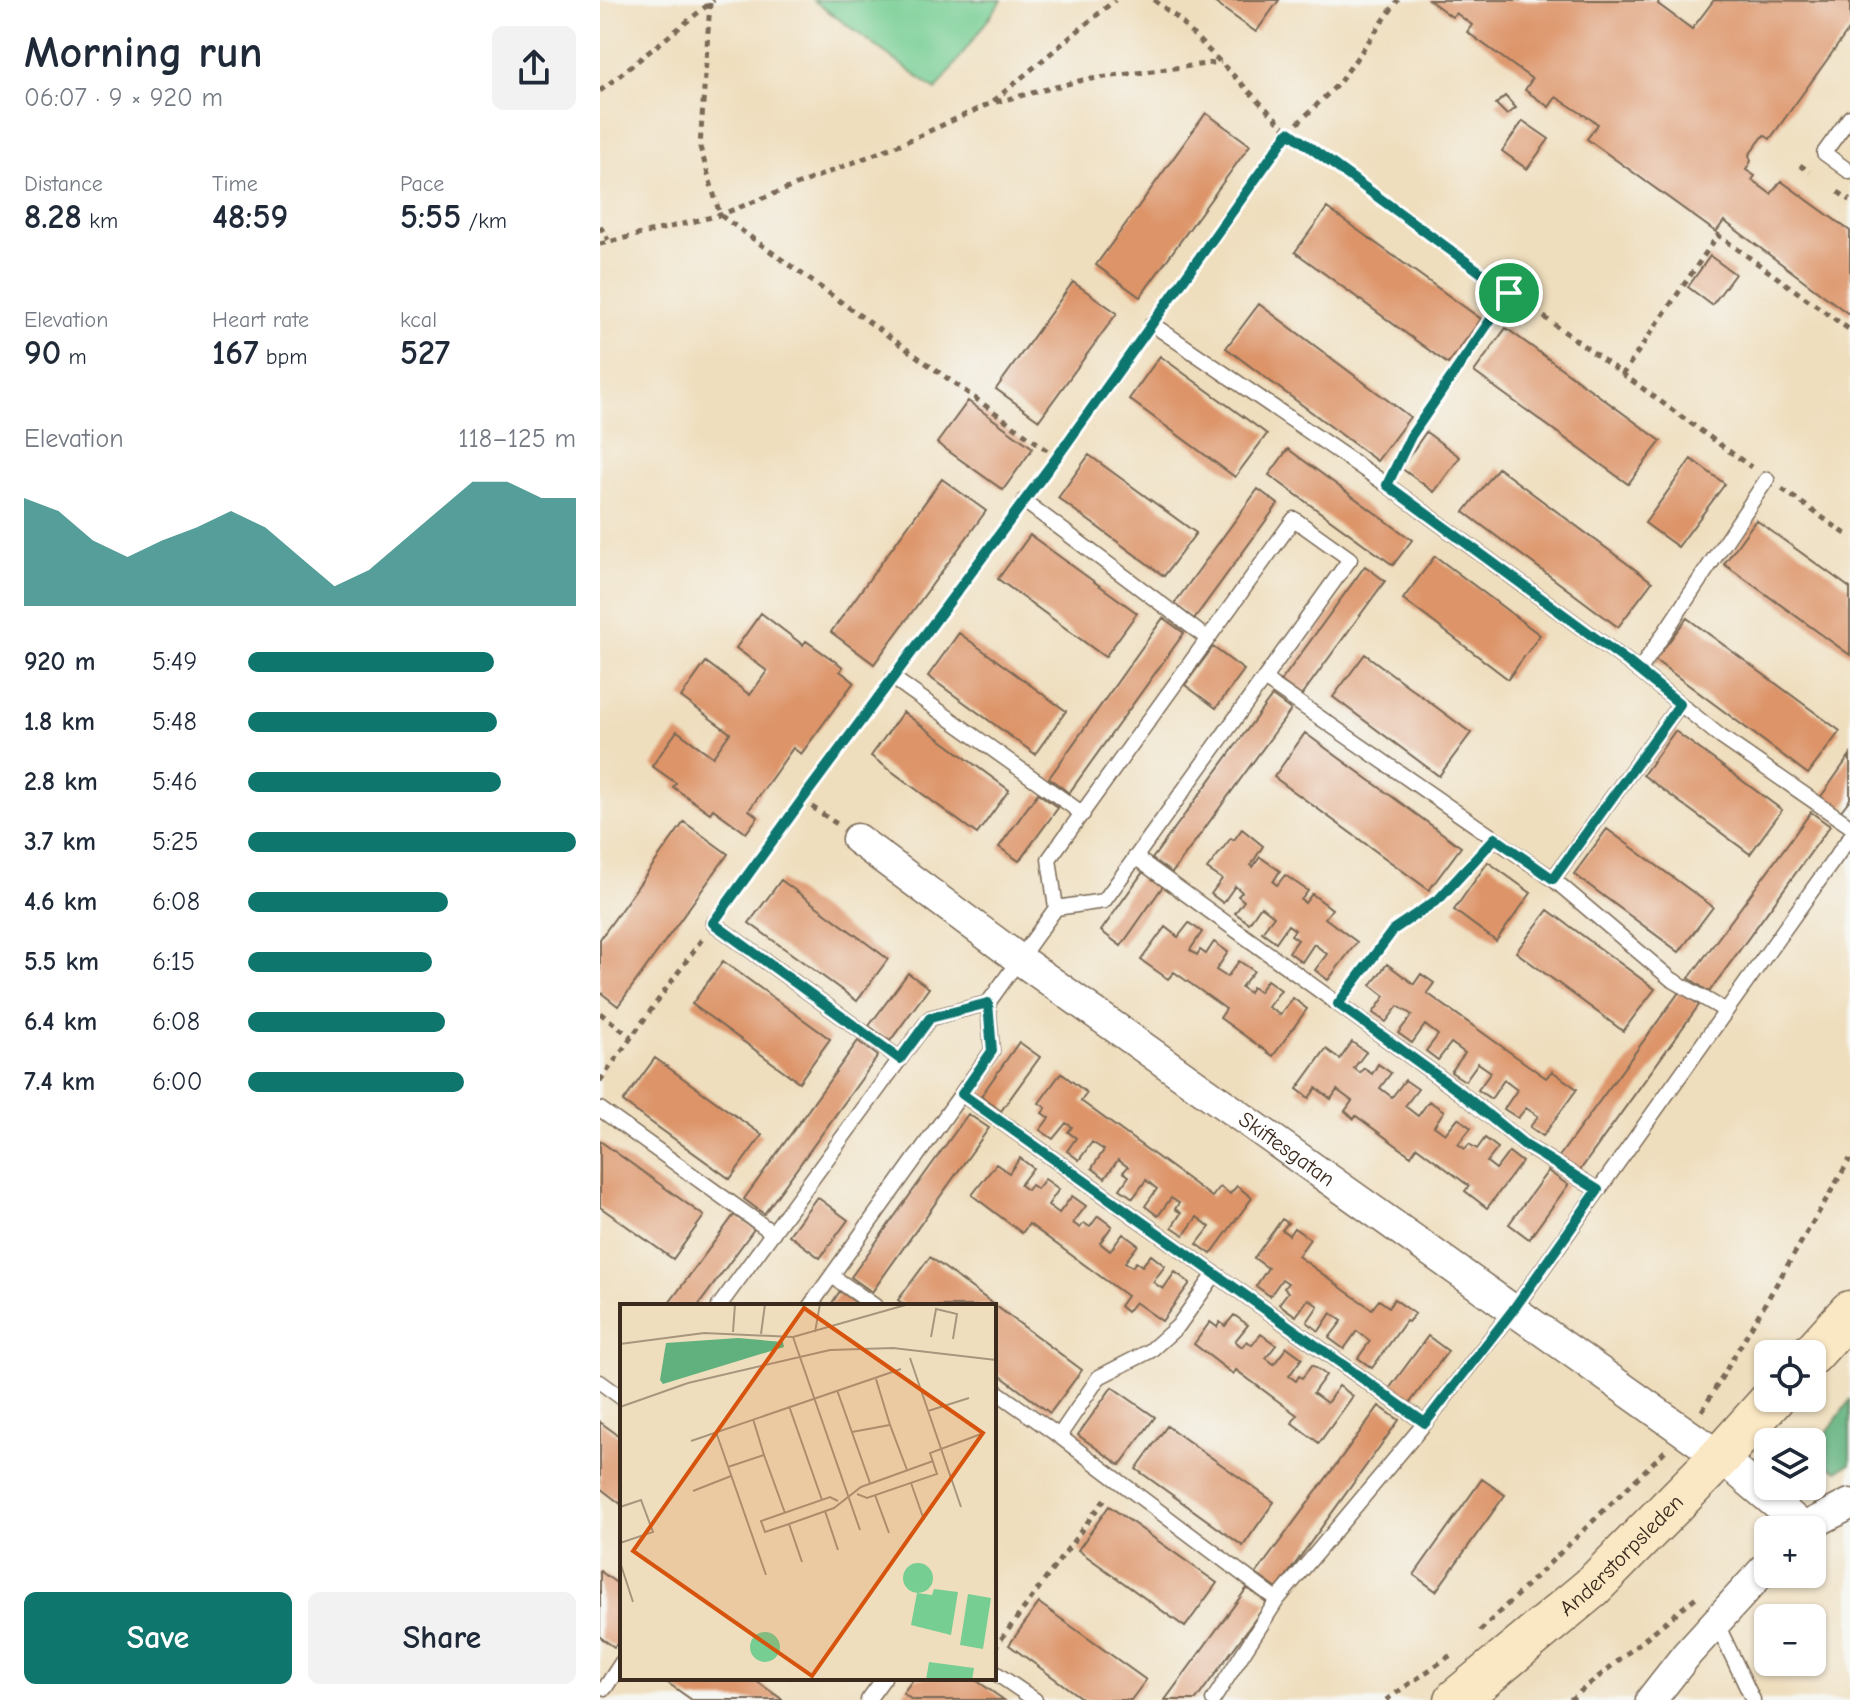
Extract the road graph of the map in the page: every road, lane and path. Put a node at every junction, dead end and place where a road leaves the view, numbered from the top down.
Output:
1 (1115, 0) edge
2 (1154, 0) edge
3 (1398, 0) edge
4 (712, 2) edge
5 (1221, 62) junction
6 (600, 91) edge
7 (991, 103) junction
8 (1850, 117) edge
9 (1289, 132) junction
10 (1850, 172) edge
11 (720, 215) junction
12 (600, 226) edge
13 (608, 240) junction
14 (600, 244) edge
15 (1509, 293) junction
16 (1152, 324) junction
17 (1850, 330) edge
18 (1622, 375) junction
19 (1057, 457) junction
20 (1767, 479) junction
21 (1387, 485) junction
22 (1024, 501) junction
23 (1850, 537) edge
24 (1208, 639) junction
25 (1639, 671) junction
26 (893, 678) junction
27 (1264, 679) junction
28 (1680, 704) junction
29 (802, 800) junction
30 (1083, 814) junction
31 (1850, 826) edge
32 (1850, 837) edge
33 (1495, 838) junction
34 (857, 839) joint
35 (1135, 857) junction
36 (1553, 879) junction
37 (1056, 908) junction
38 (713, 923) junction
39 (1019, 959) junction
40 (988, 1003) junction
41 (1338, 1004) junction
42 (1726, 1011) junction
43 (600, 1013) edge
44 (632, 1037) junction
45 (900, 1059) junction
46 (600, 1081) edge
47 (962, 1094) junction
48 (600, 1109) edge
49 (1850, 1159) edge
50 (1598, 1190) junction
51 (773, 1233) junction
52 (1215, 1274) junction
53 (832, 1276) junction
54 (720, 1304) edge
55 (811, 1304) edge
56 (872, 1304) edge
57 (1513, 1310) junction
58 (1850, 1312) edge
59 (1825, 1340) edge
60 (600, 1382) edge
61 (996, 1391) edge
62 (620, 1397) edge
63 (1760, 1412) edge
64 (1425, 1423) junction
65 (1683, 1431) junction
66 (1059, 1436) junction
67 (1720, 1457) junction
68 (1118, 1480) junction
69 (1850, 1504) edge
70 (1787, 1516) edge
71 (1826, 1516) edge
72 (1754, 1580) edge
73 (1700, 1594) dead end
74 (1277, 1600) junction
75 (1716, 1622) junction
76 (1471, 1638) dead end
77 (996, 1646) edge
78 (1460, 1647) dead end
79 (620, 1665) edge
80 (996, 1673) edge
81 (883, 1680) edge
82 (605, 1688) dead end
83 (868, 1700) edge
84 (1035, 1700) edge
85 (1213, 1700) edge
86 (1386, 1700) edge
87 (1456, 1700) edge
88 (1570, 1700) edge
89 (1651, 1700) edge
90 (1753, 1700) edge

1 - 7 path
2 - 5 path
3 - 9 path
4 - 6 path
4 - 11 path
5 - 7 path
5 - 9 path
7 - 11 path
8 - 10 lane
9 - 15 path
9 - 16 path
11 - 13 path
11 - 19 path
12 - 13 path
13 - 14 path
15 - 18 path
15 - 21 path
16 - 19 path
16 - 21 lane
17 - 18 path
18 - 20 path
19 - 22 path
20 - 23 path
20 - 25 lane
21 - 25 lane
22 - 24 lane
22 - 26 path
24 - 27 lane
24 - 30 lane
25 - 28 lane
26 - 29 path
26 - 30 lane
27 - 33 lane
27 - 35 lane
28 - 31 lane
28 - 36 lane
29 - 34 path
29 - 38 path
30 - 37 lane
32 - 42 lane
33 - 36 lane
33 - 41 path
34 - 39 street, Skiftesgatan
35 - 37 lane
35 - 41 lane
36 - 42 lane
37 - 39 lane
38 - 44 path
38 - 45 lane
39 - 40 lane
39 - 57 street, Skiftesgatan
40 - 45 lane
40 - 47 lane
41 - 50 lane
42 - 50 lane
43 - 44 path
44 - 46 path
45 - 51 lane
47 - 52 lane
47 - 53 lane
48 - 51 lane
49 - 65 path
50 - 57 lane
51 - 54 lane
52 - 64 lane
52 - 66 lane
53 - 55 lane
53 - 56 lane
57 - 64 lane
57 - 65 street, Skiftesgatan
58 - 59 main road
60 - 62 lane
61 - 66 lane
63 - 67 main road, Anderstorpsleden
64 - 74 lane
65 - 67 street, Skiftesgatan
65 - 76 path
66 - 68 lane
67 - 70 street, Skiftesgatan
67 - 87 main road, Anderstorpsleden
68 - 74 lane
68 - 77 path
69 - 71 street
72 - 75 street
73 - 88 path
74 - 85 lane
75 - 89 street
75 - 90 lane
78 - 86 path
79 - 82 lane
80 - 84 lane
81 - 83 lane

